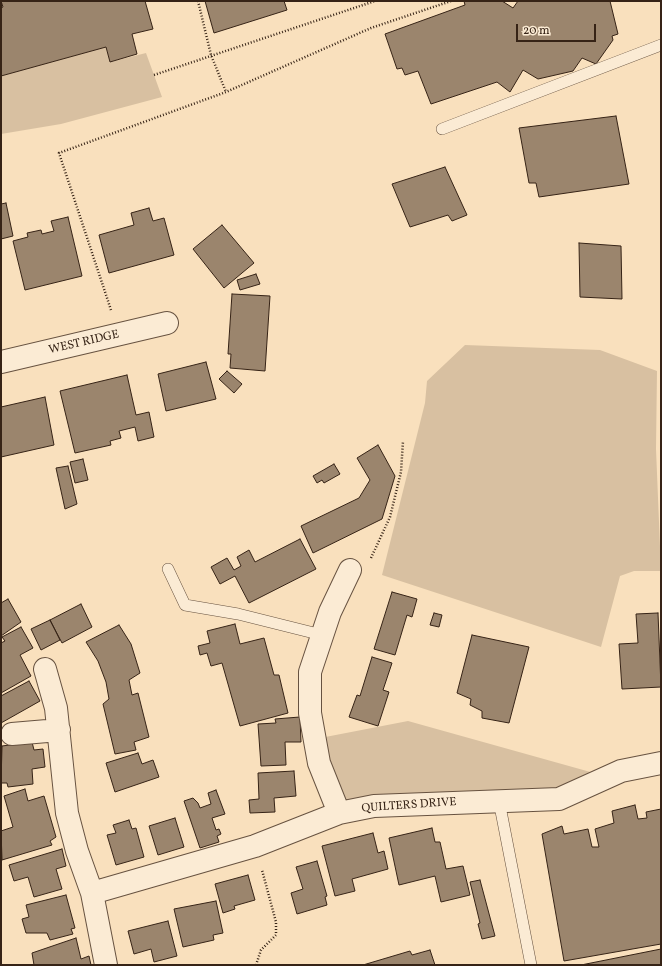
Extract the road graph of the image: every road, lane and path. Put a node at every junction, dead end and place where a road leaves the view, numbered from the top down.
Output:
1 (198, 1) edge
2 (375, 1) edge
3 (451, 1) edge
4 (661, 45) edge
5 (211, 55) junction
6 (154, 75) dead end
7 (226, 92) junction
8 (442, 130) dead end
9 (167, 323) dead end
10 (120, 335) junction
11 (1, 362) edge
12 (403, 441) dead end
13 (168, 569) dead end
14 (350, 570) joint
15 (322, 635) junction
16 (45, 669) dead end
17 (59, 730) junction
18 (12, 734) dead end
19 (661, 763) edge
20 (499, 800) junction
21 (339, 813) junction
22 (255, 846) junction
23 (92, 893) junction
24 (106, 965) edge
25 (256, 965) edge
26 (530, 965) edge

1 - 5 path
2 - 5 path
3 - 7 path
4 - 8 lane
5 - 6 path
5 - 7 path
7 - 10 path
9 - 10 street, WEST RIDGE
10 - 11 street, WEST RIDGE
12 - 14 path
13 - 15 lane
14 - 15 street
15 - 21 street
16 - 17 street
17 - 18 street
17 - 23 street
19 - 20 street, QUILTERS DRIVE
20 - 21 street, QUILTERS DRIVE
20 - 26 lane
21 - 22 street, QUILTERS DRIVE
22 - 23 street, QUILTERS DRIVE
22 - 25 path
23 - 24 street

